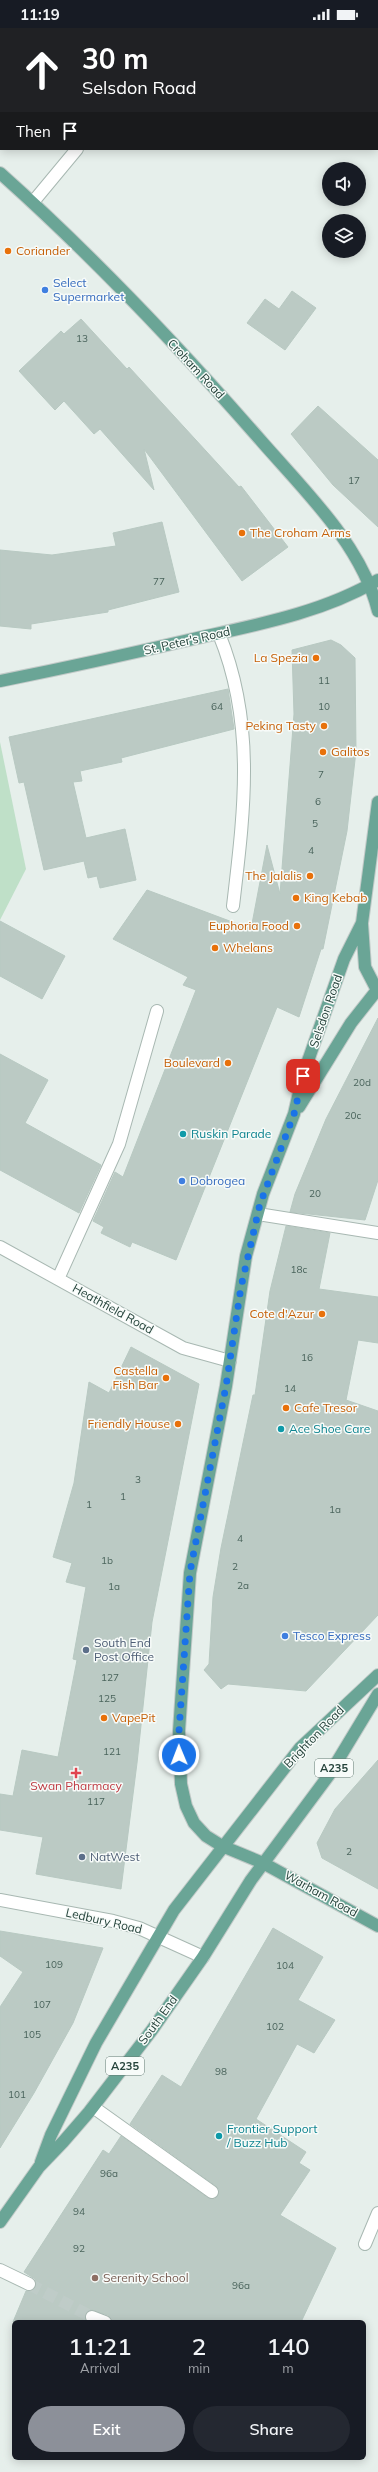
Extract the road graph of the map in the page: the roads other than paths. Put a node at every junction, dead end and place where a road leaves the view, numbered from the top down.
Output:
1 (76, 150) edge
2 (0, 173) edge
3 (33, 202) junction
4 (374, 582) edge
5 (378, 611) edge
6 (219, 634) junction
7 (0, 681) edge
8 (378, 802) edge
9 (233, 906) dead end
10 (362, 923) junction
11 (377, 991) edge
12 (157, 1010) dead end
13 (294, 1114) junction
14 (258, 1214) junction
15 (378, 1233) edge
16 (0, 1247) edge
17 (58, 1279) junction
18 (230, 1361) junction
19 (378, 1675) edge
20 (378, 1694) edge
21 (240, 1823) joint
22 (222, 1846) junction
23 (263, 1863) junction
24 (0, 1900) edge
25 (378, 1926) edge
26 (158, 1936) junction
27 (203, 1957) junction
28 (93, 2107) junction
29 (39, 2167) junction
30 (212, 2192) dead end
31 (378, 2213) edge
32 (0, 2222) edge
33 (365, 2244) dead end
34 (0, 2270) edge
35 (29, 2284) tunnel mouth
36 (92, 2317) tunnel mouth
37 (100, 2320) edge

1 - 3 street
2 - 3 main road, Croham Road
3 - 4 main road, Croham Road
4 - 5 main road
4 - 6 main road, St. Peter's Road
6 - 7 main road, St. Peter's Road
6 - 9 street
8 - 10 main road, Selsdon Road
10 - 11 main road
10 - 13 main road, Selsdon Road
11 - 13 main road
12 - 17 street
13 - 14 main road, Selsdon Road
14 - 15 street
14 - 18 main road, Selsdon Road
16 - 17 street, Heathfield Road
17 - 18 street, Heathfield Road
18 - 22 main road, Selsdon Road
19 - 21 main road, Brighton Road / A235
20 - 23 main road, Brighton Road / A235
21 - 22 main road, South End / A235
22 - 23 main road, Warham Road
22 - 26 main road, South End / A235
23 - 25 main road, Warham Road
23 - 27 main road, South End / A235
24 - 26 street, Ledbury Road
26 - 27 street, Ledbury Road
26 - 29 main road, South End / A235
27 - 28 main road, South End / A235
28 - 29 main road, South End / A235
28 - 30 street
29 - 32 main road, South End / A235
31 - 33 street
34 - 35 street
36 - 37 street

